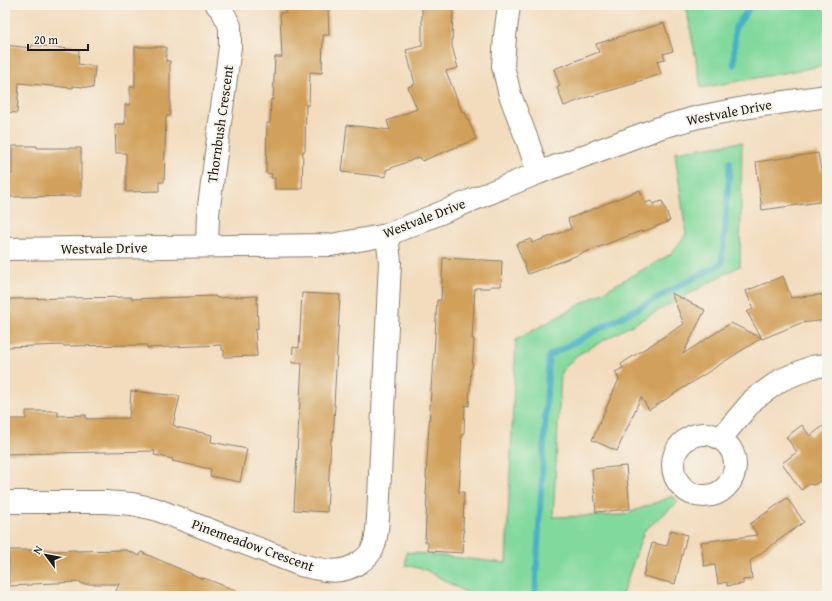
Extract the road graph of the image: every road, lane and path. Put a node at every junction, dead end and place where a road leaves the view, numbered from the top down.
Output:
1 (217, 5) edge
2 (509, 5) edge
3 (827, 96) edge
4 (538, 173) junction
5 (387, 235) junction
6 (207, 246) junction
7 (5, 249) edge
8 (827, 365) edge
9 (721, 438) dead end
10 (5, 502) edge

1 - 6 street, Thornbush Crescent
2 - 4 street
3 - 4 street, Westvale Drive
4 - 5 street, Westvale Drive
5 - 6 street, Westvale Drive
5 - 10 street, Pinemeadow Crescent
6 - 7 street, Westvale Drive
8 - 9 street

